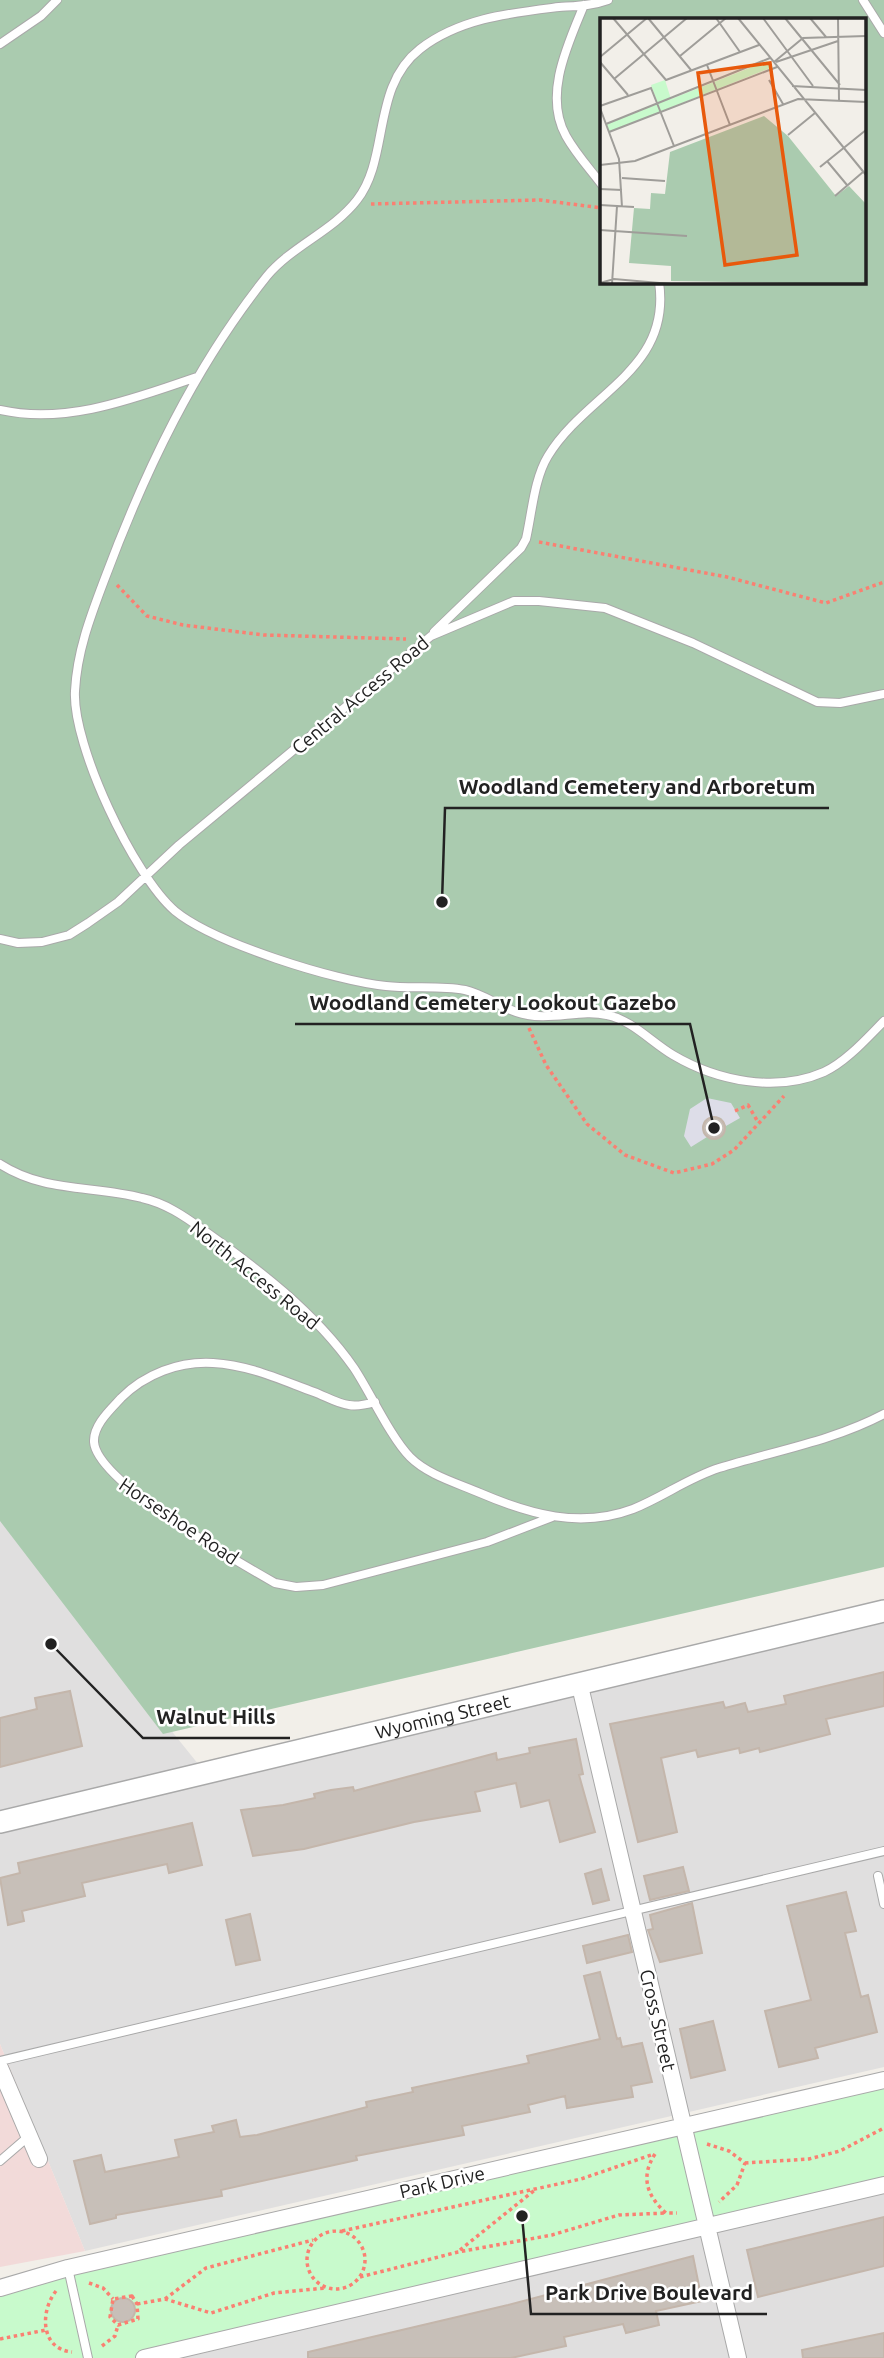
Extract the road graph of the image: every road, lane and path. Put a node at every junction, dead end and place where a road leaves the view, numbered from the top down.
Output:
1 (57, 0) edge
2 (608, 0) edge
3 (863, 0) edge
4 (571, 3) edge
5 (584, 5) junction
6 (884, 33) edge
7 (0, 44) edge
8 (600, 182) edge
9 (350, 208) junction
10 (600, 208) edge
11 (659, 284) edge
12 (197, 377) junction
13 (0, 410) edge
14 (526, 539) junction
15 (107, 574) junction
16 (884, 582) edge
17 (428, 638) junction
18 (884, 694) edge
19 (146, 877) junction
20 (0, 939) edge
21 (521, 1014) junction
22 (884, 1021) edge
23 (792, 1080) junction
24 (735, 1111) dead end
25 (758, 1122) junction
26 (0, 1164) edge
27 (376, 1402) junction
28 (884, 1414) edge
29 (552, 1517) junction
30 (884, 1611) edge
31 (579, 1682) junction
32 (0, 1822) edge
33 (884, 1851) edge
34 (878, 1876) dead end
35 (884, 1904) edge
36 (634, 1913) junction
37 (0, 2060) edge
38 (0, 2068) edge
39 (884, 2080) edge
40 (684, 2127) junction
41 (884, 2128) edge
42 (29, 2136) junction
43 (702, 2143) dead end
44 (664, 2151) dead end
45 (654, 2154) junction
46 (38, 2159) dead end
47 (0, 2161) edge
48 (745, 2163) junction
49 (884, 2185) edge
50 (538, 2188) junction
51 (718, 2204) dead end
52 (686, 2212) dead end
53 (666, 2213) junction
54 (706, 2227) junction
55 (342, 2231) junction
56 (315, 2239) junction
57 (457, 2252) junction
58 (68, 2268) junction
59 (360, 2277) junction
60 (85, 2281) dead end
61 (0, 2288) edge
62 (325, 2288) junction
63 (58, 2289) dead end
64 (113, 2299) junction
65 (165, 2299) junction
66 (137, 2304) junction
67 (118, 2325) junction
68 (46, 2330) junction
69 (0, 2339) edge
70 (102, 2346) dead end
71 (74, 2353) dead end
72 (88, 2358) edge
73 (144, 2358) edge
74 (738, 2358) edge

1 - 7 lane
2 - 5 lane
3 - 6 lane
4 - 5 lane
4 - 9 lane
5 - 8 lane
9 - 10 path
9 - 12 lane
11 - 14 lane
12 - 13 lane
12 - 15 lane
14 - 16 path
14 - 17 lane
15 - 17 path
15 - 19 lane
17 - 18 lane, Central Access Road
17 - 19 lane, Central Access Road
19 - 20 lane, Central Access Road
19 - 21 lane
21 - 23 lane
21 - 25 path
22 - 23 lane
23 - 25 path
24 - 25 path
26 - 27 lane, North Access Road
27 - 29 lane, North Access Road
27 - 29 lane, Horseshoe Road
28 - 29 lane, North Access Road
30 - 31 street, Wyoming Street
31 - 32 street, Wyoming Street
31 - 36 street, Cross Street
33 - 36 lane
34 - 35 lane
36 - 37 lane
36 - 40 street, Cross Street
38 - 42 street
39 - 40 street, Park Drive
40 - 54 street, Cross Street
40 - 58 street, Park Drive
41 - 48 path
42 - 46 street
42 - 47 lane
43 - 48 path
44 - 45 path
45 - 50 path
45 - 53 path
48 - 51 path
49 - 54 street
50 - 55 path
50 - 57 path
52 - 53 path
53 - 57 path
54 - 73 street
54 - 74 street, Cross Street
55 - 56 path
55 - 59 path
56 - 62 path
56 - 65 path
57 - 59 path
58 - 61 street, Park Drive
58 - 72 lane
59 - 62 path
60 - 64 path
62 - 65 path
63 - 68 path
64 - 66 path
64 - 67 path
65 - 66 path
66 - 67 path
67 - 70 path
68 - 69 path
68 - 71 path

